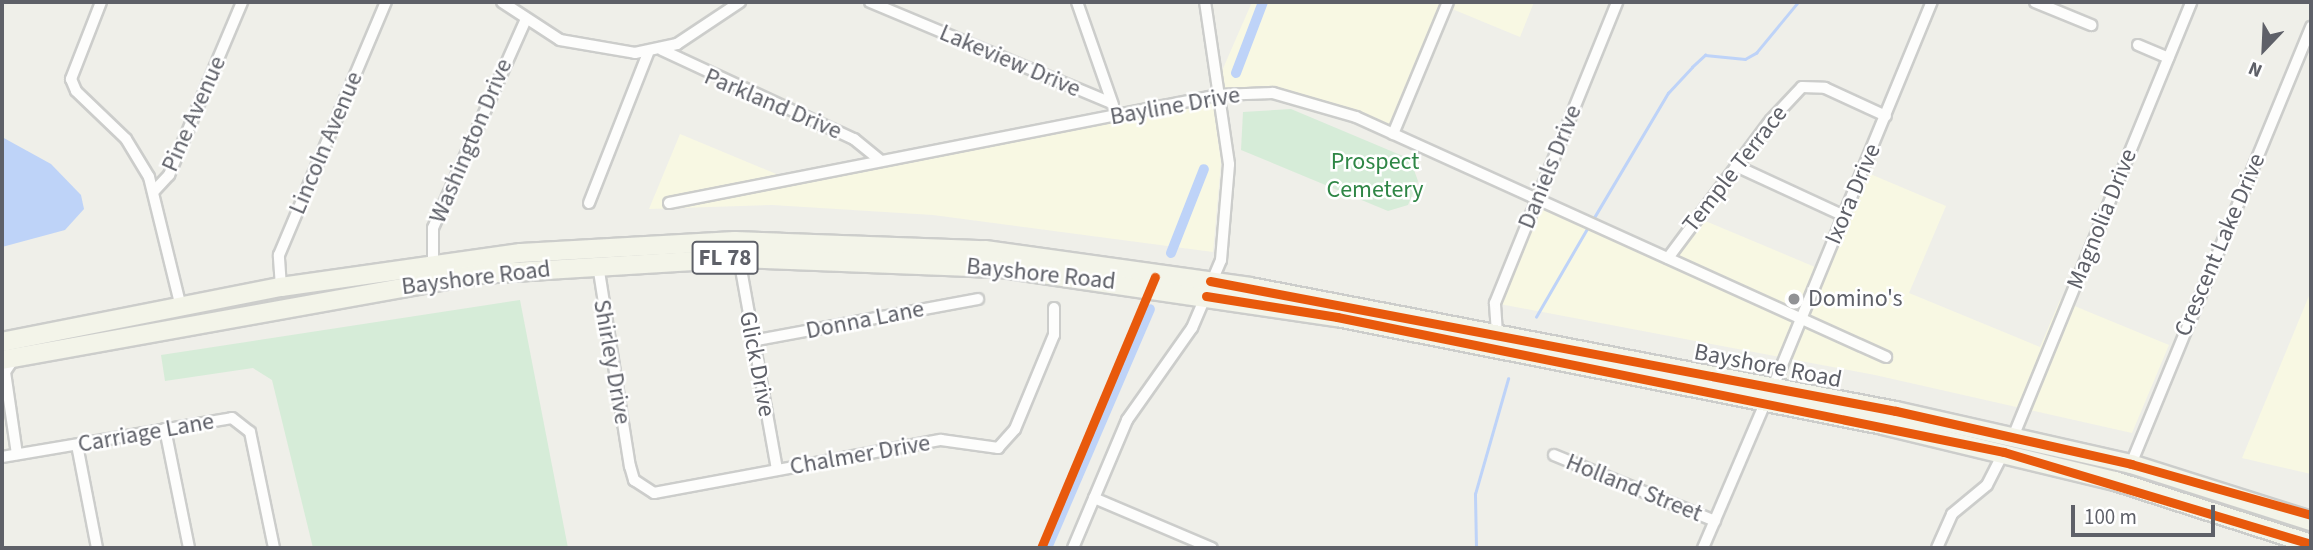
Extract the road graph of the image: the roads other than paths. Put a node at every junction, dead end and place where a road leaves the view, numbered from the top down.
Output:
1 (101, 2) edge
2 (242, 2) edge
3 (386, 2) edge
4 (502, 2) edge
5 (740, 2) edge
6 (870, 2) edge
7 (1077, 2) edge
8 (1205, 2) edge
9 (1448, 2) edge
10 (1617, 2) edge
11 (1932, 2) edge
12 (2035, 2) edge
13 (2191, 2) edge
14 (525, 21) junction
15 (2091, 25) dead end
16 (2311, 27) edge
17 (2138, 45) dead end
18 (662, 50) junction
19 (648, 53) junction
20 (2168, 58) junction
21 (1219, 95) junction
22 (1112, 103) junction
23 (1117, 115) junction
24 (1886, 116) junction
25 (1393, 134) junction
26 (881, 162) junction
27 (1737, 166) junction
28 (155, 190) junction
29 (1536, 198) junction
30 (589, 203) dead end
31 (668, 203) dead end
32 (1844, 216) junction
33 (615, 245) junction
34 (739, 258) junction
35 (1668, 258) junction
36 (427, 265) junction
37 (598, 265) junction
38 (404, 286) junction
39 (281, 287) junction
40 (1208, 288) junction
41 (978, 299) dead end
42 (181, 307) junction
43 (1054, 308) dead end
44 (1801, 320) junction
45 (1497, 333) junction
46 (752, 341) junction
47 (2, 342) edge
48 (1886, 357) dead end
49 (8, 358) edge
50 (1770, 394) junction
51 (165, 429) junction
52 (2008, 444) junction
53 (77, 445) junction
54 (17, 454) junction
55 (1554, 455) dead end
56 (2, 457) edge
57 (629, 460) joint
58 (2131, 464) junction
59 (777, 470) junction
60 (1094, 498) junction
61 (2264, 506) junction
62 (2311, 514) edge
63 (1715, 521) junction
64 (2311, 521) edge
65 (2311, 544) edge
66 (97, 548) edge
67 (189, 548) edge
68 (274, 548) edge
69 (1073, 548) edge
70 (1212, 548) edge
71 (1703, 548) edge
72 (1937, 548) edge

1 - 28 street
2 - 28 street, Pine Avenue
3 - 39 street, Lincoln Avenue
4 - 14 street
5 - 18 street
6 - 22 street, Lakeview Drive
7 - 22 street
8 - 21 street
9 - 25 street
10 - 29 street, Daniels Drive
11 - 24 street, Ixora Drive
12 - 15 street
13 - 20 street, Magnolia Drive
14 - 19 street
14 - 36 street, Washington Drive
16 - 58 street, Crescent Lake Drive
17 - 20 street
18 - 19 street
18 - 26 street, Parkland Drive
19 - 30 street
20 - 52 street, Magnolia Drive
21 - 23 street, Bayline Drive
21 - 25 street, Bayline Drive
21 - 40 street
22 - 23 street
23 - 26 street, Bayline Drive
24 - 27 street, Temple Terrace
24 - 32 street, Ixora Drive
25 - 29 street, Bayline Drive
26 - 31 street, Bayline Drive
27 - 32 street
27 - 35 street, Temple Terrace
28 - 42 street, Pine Avenue
29 - 35 street, Bayline Drive
29 - 45 street, Daniels Drive
32 - 44 street, Ixora Drive
33 - 36 main road, Bayshore Road / FL 78
33 - 37 main road
33 - 40 main road, Bayshore Road / FL 78
34 - 37 main road, Bayshore Road / FL 78
34 - 40 main road, Bayshore Road / FL 78
34 - 46 street, Glick Drive
35 - 44 street, Bayline Drive
36 - 38 main road
36 - 39 main road, Bayshore Road / FL 78
37 - 38 main road, Bayshore Road / FL 78
37 - 57 street, Shirley Drive
38 - 49 main road, Bayshore Road / FL 78
39 - 42 main road, Bayshore Road / FL 78
40 - 45 main road, Bayshore Road / FL 78
40 - 50 main road, Bayshore Road / FL 78
40 - 60 street
41 - 46 street, Donna Lane
42 - 47 main road, Bayshore Road / FL 78
43 - 59 street, Chalmer Drive
44 - 48 street, Bayline Drive
44 - 50 street, Ixora Drive
45 - 50 main road, Bayshore Road / FL 78
46 - 59 street, Glick Drive
49 - 54 street
50 - 52 main road, Bayshore Road / FL 78
50 - 52 main road, Bayshore Road / FL 78
50 - 63 street, Ixora Drive
51 - 53 street, Carriage Lane
51 - 67 street
51 - 68 street, Carriage Lane
52 - 58 main road, Bayshore Road / FL 78
52 - 65 main road, Bayshore Road / FL 78
52 - 72 street, Magnolia Drive
53 - 54 street, Carriage Lane
53 - 66 street
54 - 56 street, Carriage Lane
55 - 63 street, Holland Street
57 - 59 street, Chalmer Drive
58 - 61 main road, Bayshore Road / FL 78
60 - 69 street
60 - 70 street
61 - 62 main road
61 - 64 main road, Bayshore Road / FL 78
63 - 71 street, Ixora Drive

